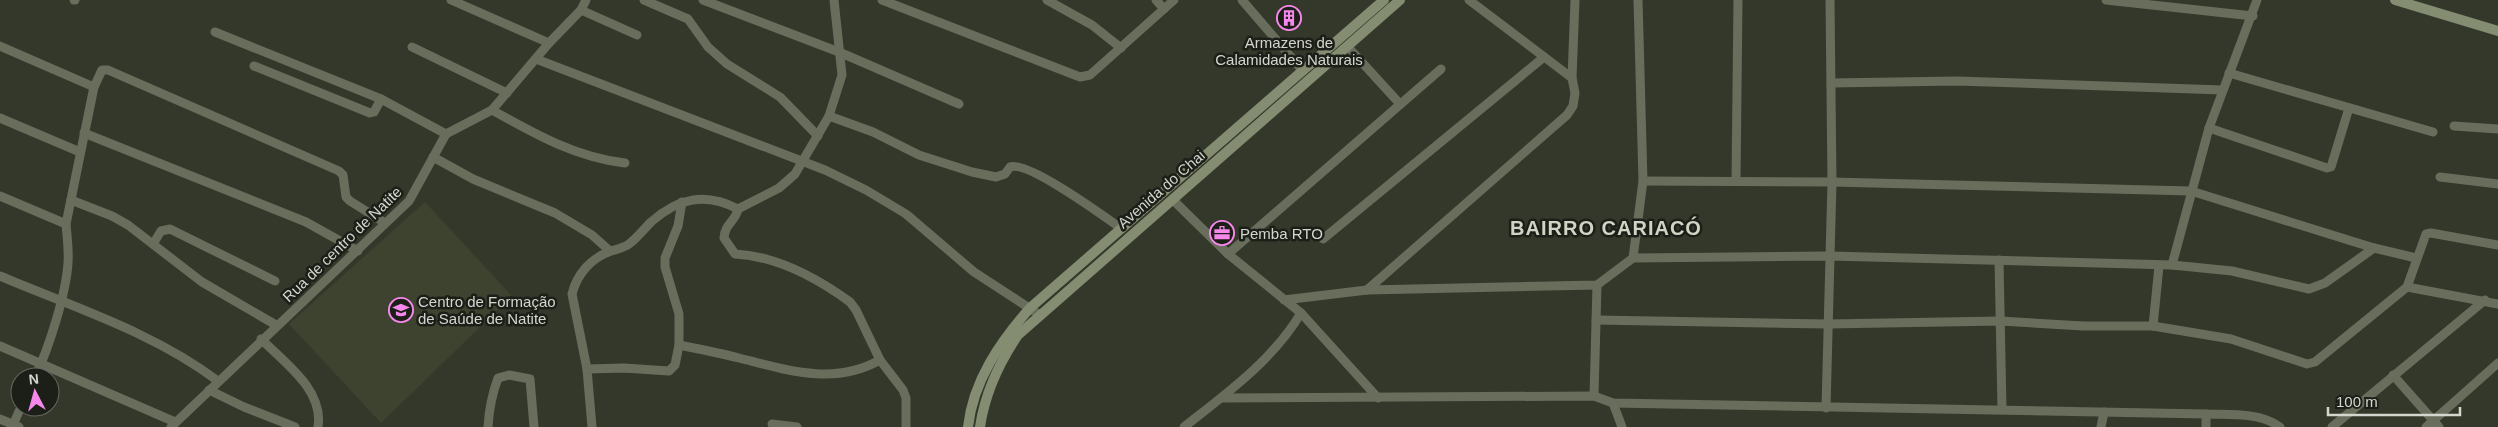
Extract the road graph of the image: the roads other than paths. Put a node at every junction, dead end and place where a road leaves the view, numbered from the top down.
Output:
1 (451, 0) edge
2 (586, 0) edge
3 (644, 0) edge
4 (703, 0) edge
5 (834, 0) edge
6 (882, 0) edge
7 (1046, 0) edge
8 (1156, 0) edge
9 (1174, 0) edge
10 (1242, 0) edge
11 (1384, 0) edge
12 (1400, 0) edge
13 (1469, 0) edge
14 (1575, 0) edge
15 (1638, 0) edge
16 (1738, 0) edge
17 (1830, 0) edge
18 (2106, 0) edge
19 (2257, 0) edge
20 (2395, 0) edge
21 (1164, 9) junction
22 (581, 10) junction
23 (2253, 16) junction
24 (2498, 31) edge
25 (215, 32) dead end
26 (637, 35) dead end
27 (549, 43) junction
28 (0, 46) edge
29 (1347, 46) junction
30 (412, 47) dead end
31 (1121, 48) junction
32 (840, 52) junction
33 (1544, 57) junction
34 (536, 59) junction
35 (254, 66) dead end
36 (1441, 69) dead end
37 (1303, 71) junction
38 (2229, 73) junction
39 (1572, 78) junction
40 (1831, 83) junction
41 (94, 87) junction
42 (2223, 90) junction
43 (507, 93) junction
44 (381, 99) junction
45 (959, 104) dead end
46 (1400, 104) junction
47 (2349, 108) junction
48 (492, 110) junction
49 (829, 116) junction
50 (0, 118) edge
51 (2454, 126) dead end
52 (2210, 128) junction
53 (2498, 129) edge
54 (2433, 132) dead end
55 (84, 133) junction
56 (446, 134) junction
57 (818, 136) junction
58 (80, 152) junction
59 (433, 157) junction
60 (803, 162) junction
61 (625, 163) dead end
62 (2440, 177) dead end
63 (1643, 181) junction
64 (1736, 181) junction
65 (1832, 182) junction
66 (2498, 184) edge
67 (2191, 192) junction
68 (0, 196) edge
69 (71, 200) junction
70 (1172, 200) junction
71 (682, 202) junction
72 (738, 209) junction
73 (385, 223) junction
74 (66, 224) junction
75 (1122, 229) junction
76 (1323, 239) dead end
77 (153, 244) junction
78 (2498, 245) edge
79 (2374, 248) junction
80 (358, 251) junction
81 (610, 251) junction
82 (1228, 254) junction
83 (1830, 256) junction
84 (1634, 258) junction
85 (2416, 258) junction
86 (1999, 260) junction
87 (2172, 265) junction
88 (2159, 266) junction
89 (0, 276) edge
90 (275, 281) dead end
91 (1597, 284) junction
92 (2407, 287) junction
93 (1367, 290) junction
94 (1284, 300) junction
95 (2485, 300) junction
96 (60, 302) junction
97 (2498, 304) edge
98 (1030, 308) junction
99 (1301, 313) junction
100 (1040, 314) junction
101 (1596, 320) junction
102 (2000, 321) junction
103 (1828, 324) junction
104 (276, 325) junction
105 (2153, 326) junction
106 (262, 339) junction
107 (679, 345) junction
108 (0, 346) edge
109 (880, 360) junction
110 (2498, 363) edge
111 (42, 364) junction
112 (41, 367) edge
113 (587, 369) junction
114 (2393, 374) junction
115 (218, 381) junction
116 (209, 390) junction
117 (1594, 396) junction
118 (1221, 398) junction
119 (1378, 398) junction
120 (1613, 403) junction
121 (1826, 408) junction
122 (2002, 409) junction
123 (2104, 412) junction
124 (2206, 414) junction
125 (0, 419) edge
126 (772, 424) dead end
127 (2436, 424) edge
128 (173, 425) edge
129 (15, 426) edge
130 (295, 427) edge
131 (318, 427) edge
132 (488, 427) edge
133 (534, 427) edge
134 (592, 427) edge
135 (797, 427) edge
136 (906, 427) edge
137 (968, 427) edge
138 (980, 427) edge
139 (1184, 427) edge
140 (1622, 427) edge
141 (2101, 427) edge
142 (2206, 427) edge
143 (2280, 427) edge
144 (2332, 427) edge
145 (2426, 427) edge

1 - 27 street
2 - 22 street
3 - 57 street
4 - 32 street
5 - 32 street
6 - 31 street
7 - 31 street
8 - 21 street
9 - 21 street
10 - 37 street
11 - 37 main road, Avenida do Chai
12 - 29 main road, Avenida do Chai
13 - 33 street
14 - 39 street
15 - 63 street
16 - 64 street
17 - 40 street
18 - 23 street
19 - 23 street
20 - 24 main road
21 - 31 street
22 - 26 street
22 - 27 street
23 - 38 street
25 - 44 street
27 - 34 street
28 - 41 street
29 - 46 street
29 - 70 main road, Avenida do Chai
30 - 43 street
32 - 45 street
32 - 49 street
33 - 39 street
33 - 76 street
34 - 43 street
34 - 60 street
35 - 44 street
36 - 46 street
37 - 75 main road, Avenida do Chai
38 - 42 street
38 - 47 street
39 - 93 street
40 - 42 street
40 - 65 street
41 - 55 street
41 - 73 street
42 - 52 street
43 - 48 street
44 - 56 street
46 - 82 street
47 - 52 street
47 - 54 street
48 - 56 street
48 - 61 street
49 - 57 street
49 - 75 street
50 - 58 street
51 - 53 street
52 - 67 street
55 - 58 street
55 - 80 street
56 - 59 street, Rua de centro de Natite
57 - 60 street
58 - 69 street
59 - 73 street, Rua de centro de Natite
59 - 81 street
60 - 72 street
60 - 98 street
62 - 66 street
63 - 64 street
63 - 84 street
64 - 65 street
65 - 67 street
65 - 83 street
67 - 79 street
67 - 87 street
68 - 74 street
69 - 74 street
69 - 77 street
70 - 82 street
70 - 100 main road, Avenida do Chai
71 - 72 street
71 - 81 street
71 - 107 street
72 - 109 street
73 - 80 street, Rua de centro de Natite
74 - 96 street
75 - 98 main road, Avenida do Chai
77 - 90 street
77 - 104 street
78 - 85 street
79 - 85 street
79 - 87 street
80 - 104 street, Rua de centro de Natite
81 - 113 street
82 - 94 street
83 - 84 street
83 - 86 street
83 - 103 street
84 - 91 street
85 - 92 street
86 - 88 street
86 - 102 street
87 - 88 street
88 - 105 street
89 - 96 street
91 - 93 street
91 - 101 street
92 - 95 street
92 - 105 street
93 - 94 street
94 - 99 street
95 - 97 street
95 - 114 street
96 - 111 street
96 - 115 street
98 - 100 street
98 - 137 main road, Avenida do Chai
99 - 118 street
99 - 119 street
100 - 138 main road, Avenida do Chai
101 - 103 street
101 - 117 street
102 - 103 street
102 - 105 street
102 - 122 street
103 - 121 street
104 - 106 street, Rua de centro de Natite
106 - 115 street, Rua de centro de Natite
106 - 131 street
107 - 109 street
107 - 113 street
108 - 111 street
109 - 136 street
110 - 127 street
111 - 112 street
111 - 128 street
113 - 134 street
114 - 127 street
114 - 144 street
115 - 116 street, Rua de centro de Natite
116 - 128 street, Rua de centro de Natite
116 - 130 street
117 - 119 street
117 - 120 street
118 - 119 street
118 - 139 street
120 - 121 street
120 - 140 street
121 - 122 street
122 - 123 street
123 - 124 street
123 - 141 street
124 - 142 street
124 - 143 street
125 - 129 street
126 - 135 street
127 - 145 street
132 - 133 street

